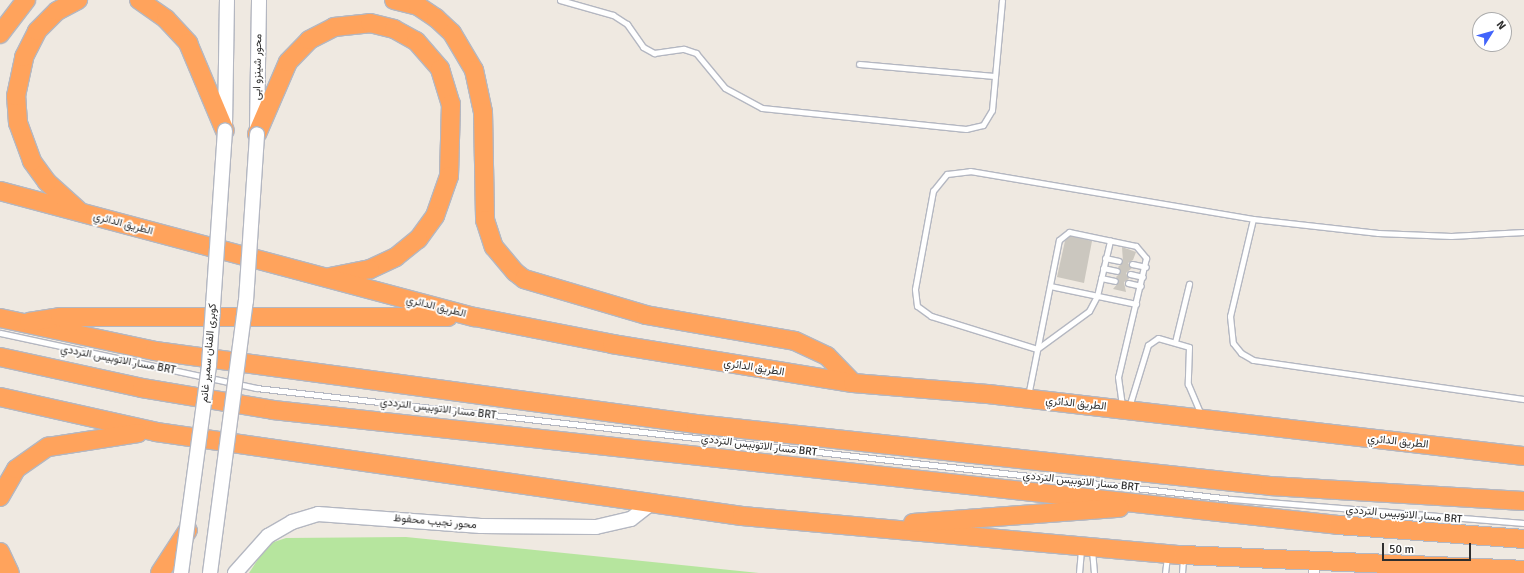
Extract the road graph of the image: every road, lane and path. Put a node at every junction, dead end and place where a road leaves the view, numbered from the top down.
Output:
1 (26, 0) edge
2 (78, 0) edge
3 (139, 0) edge
4 (227, 0) edge
5 (259, 0) edge
6 (394, 0) edge
7 (560, 0) edge
8 (1002, 0) edge
9 (0, 34) edge
10 (858, 64) dead end
11 (994, 76) junction
12 (225, 131) junction
13 (256, 134) junction
14 (0, 191) edge
15 (80, 212) junction
16 (1253, 219) junction
17 (1524, 232) edge
18 (1110, 241) junction
19 (1105, 258) junction
20 (1119, 261) dead end
21 (1132, 264) dead end
22 (1146, 267) junction
23 (1103, 268) junction
24 (1117, 271) dead end
25 (1130, 274) dead end
26 (1143, 276) junction
27 (324, 278) junction
28 (1101, 278) junction
29 (1115, 281) dead end
30 (1128, 283) dead end
31 (1189, 284) dead end
32 (1050, 286) junction
33 (1141, 286) junction
34 (1096, 296) junction
35 (1136, 304) junction
36 (475, 317) junction
37 (0, 318) edge
38 (22, 324) junction
39 (0, 333) edge
40 (1175, 342) junction
41 (1037, 349) junction
42 (0, 357) edge
43 (853, 383) junction
44 (0, 397) edge
45 (1027, 399) junction
46 (1524, 399) edge
47 (1125, 409) junction
48 (1206, 420) junction
49 (156, 432) junction
50 (1524, 456) edge
51 (0, 497) edge
52 (1524, 501) edge
53 (650, 504) junction
54 (1152, 505) junction
55 (1524, 523) edge
56 (871, 527) junction
57 (188, 530) junction
58 (1524, 539) edge
59 (1086, 547) junction
60 (0, 552) edge
61 (1175, 554) junction
62 (1314, 567) edge
63 (1347, 568) edge
64 (1524, 570) edge
65 (10, 573) edge
66 (160, 573) edge
67 (181, 573) edge
68 (210, 573) edge
69 (235, 573) edge
70 (1079, 573) edge
71 (1094, 573) edge
72 (1165, 573) edge
73 (1182, 573) edge

1 - 9 highway
2 - 15 highway
3 - 12 highway
4 - 12 main road
5 - 13 main road, محور شينزو ابى
6 - 43 highway
7 - 11 lane
8 - 11 lane
10 - 11 lane
12 - 57 main road, كوبرى الفنان سمير غانم, bridge
13 - 27 highway
13 - 68 main road, bridge
14 - 15 highway, الطريق الدائري
15 - 27 highway, الطريق الدائري
16 - 17 lane
16 - 41 lane
16 - 46 lane
18 - 19 lane
18 - 22 lane
18 - 32 lane
19 - 20 lane
19 - 23 lane
21 - 22 lane
22 - 26 lane
23 - 24 lane
23 - 28 lane
25 - 26 lane
26 - 33 lane
27 - 36 highway, الطريق الدائري
28 - 29 lane
28 - 34 lane
30 - 33 lane
31 - 40 lane
32 - 34 lane
32 - 41 lane
33 - 35 lane
34 - 35 lane
34 - 41 lane
35 - 47 lane
36 - 38 highway
36 - 43 highway, الطريق الدائري
37 - 38 highway
38 - 52 highway
39 - 55 lane, مسار الاتوبيس الترددي BRT
40 - 47 lane
40 - 48 lane
41 - 45 lane
42 - 54 highway
43 - 45 highway, الطريق الدائري
44 - 49 highway
45 - 47 highway, الطريق الدائري
47 - 48 highway, الطريق الدائري
48 - 50 highway, الطريق الدائري
49 - 51 highway
49 - 53 highway
53 - 56 highway
53 - 69 main road, محور نجيب محفوظ
54 - 56 highway
54 - 58 highway
56 - 59 highway
57 - 66 highway
57 - 67 main road, كوبرى الفنان سمير غانم, bridge
59 - 61 highway
59 - 70 lane
59 - 71 lane
60 - 65 highway
61 - 62 highway
61 - 72 lane
61 - 73 lane
62 - 63 highway
63 - 64 highway

